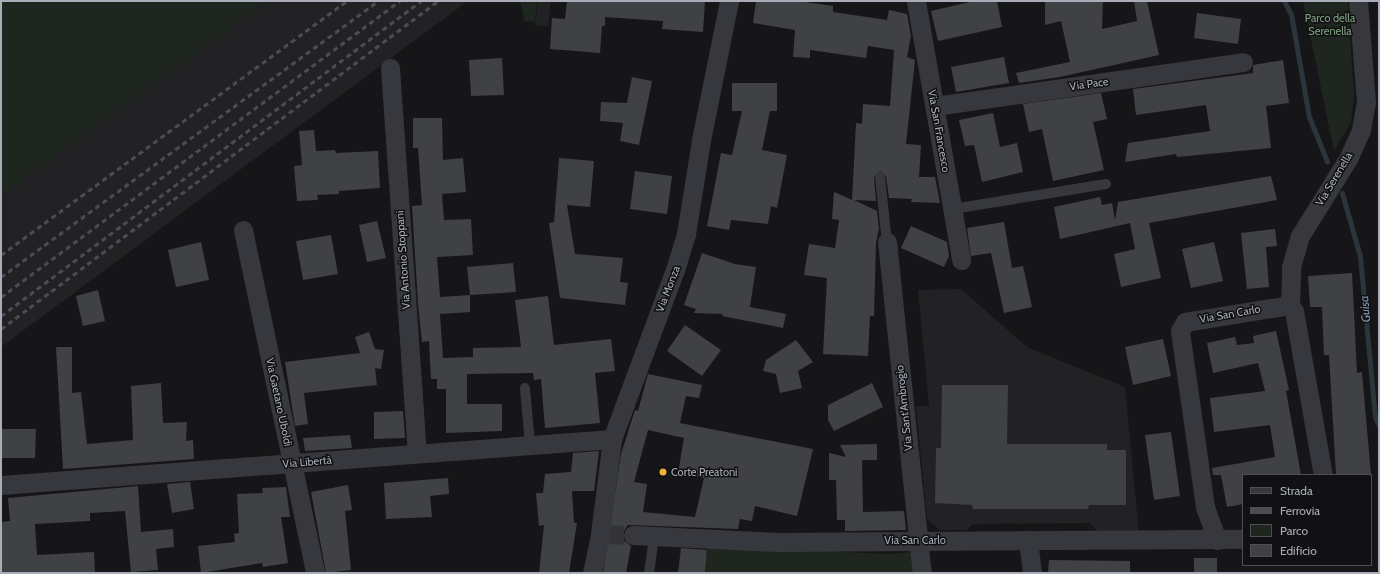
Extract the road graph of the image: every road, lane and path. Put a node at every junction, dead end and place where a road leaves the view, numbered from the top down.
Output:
1 (729, 1) edge
2 (916, 1) edge
3 (1358, 1) edge
4 (1243, 62) dead end
5 (390, 68) dead end
6 (935, 106) junction
7 (880, 177) dead end
8 (1106, 184) dead end
9 (953, 209) junction
10 (243, 230) dead end
11 (887, 242) joint
12 (961, 260) dead end
13 (1290, 305) junction
14 (525, 388) dead end
15 (612, 439) junction
16 (530, 444) junction
17 (417, 452) junction
18 (292, 463) junction
19 (1323, 474) edge
20 (1, 485) edge
21 (1205, 507) junction
22 (633, 535) tunnel mouth
23 (1242, 538) edge
24 (918, 539) junction
25 (1197, 539) junction
26 (1028, 540) junction
27 (1217, 540) junction
28 (653, 545) dead end
29 (315, 573) edge
30 (592, 573) edge
31 (649, 573) edge
32 (922, 573) edge
33 (1032, 573) edge

1 - 15 street, Via Monza
2 - 6 street, Via San Francesco
3 - 13 street, Via Serenella
4 - 6 street, Via Pace
5 - 17 street, Via Antonio Stoppani
6 - 9 street, Via San Francesco
7 - 11 lane
8 - 9 lane
9 - 12 street, Via San Francesco
10 - 18 street, Via Gaetano Uboldi
11 - 24 street, Via Sant'Ambrogio
13 - 19 street
13 - 21 street, Via San Carlo
14 - 16 lane
15 - 16 street, Via Libertà
15 - 30 street, Via Monza
16 - 17 street, Via Libertà
17 - 18 street, Via Libertà
18 - 20 street, Via Libertà
18 - 29 street, Via Gaetano Uboldi
21 - 25 street, Via San Carlo
21 - 27 street, Via San Carlo
22 - 24 street, Via San Carlo
23 - 27 street, Via San Carlo
24 - 26 street, Via San Carlo
24 - 32 street, Via Sant'Ambrogio
25 - 26 street, Via San Carlo
25 - 27 street, Via San Carlo
26 - 33 street
28 - 31 lane

